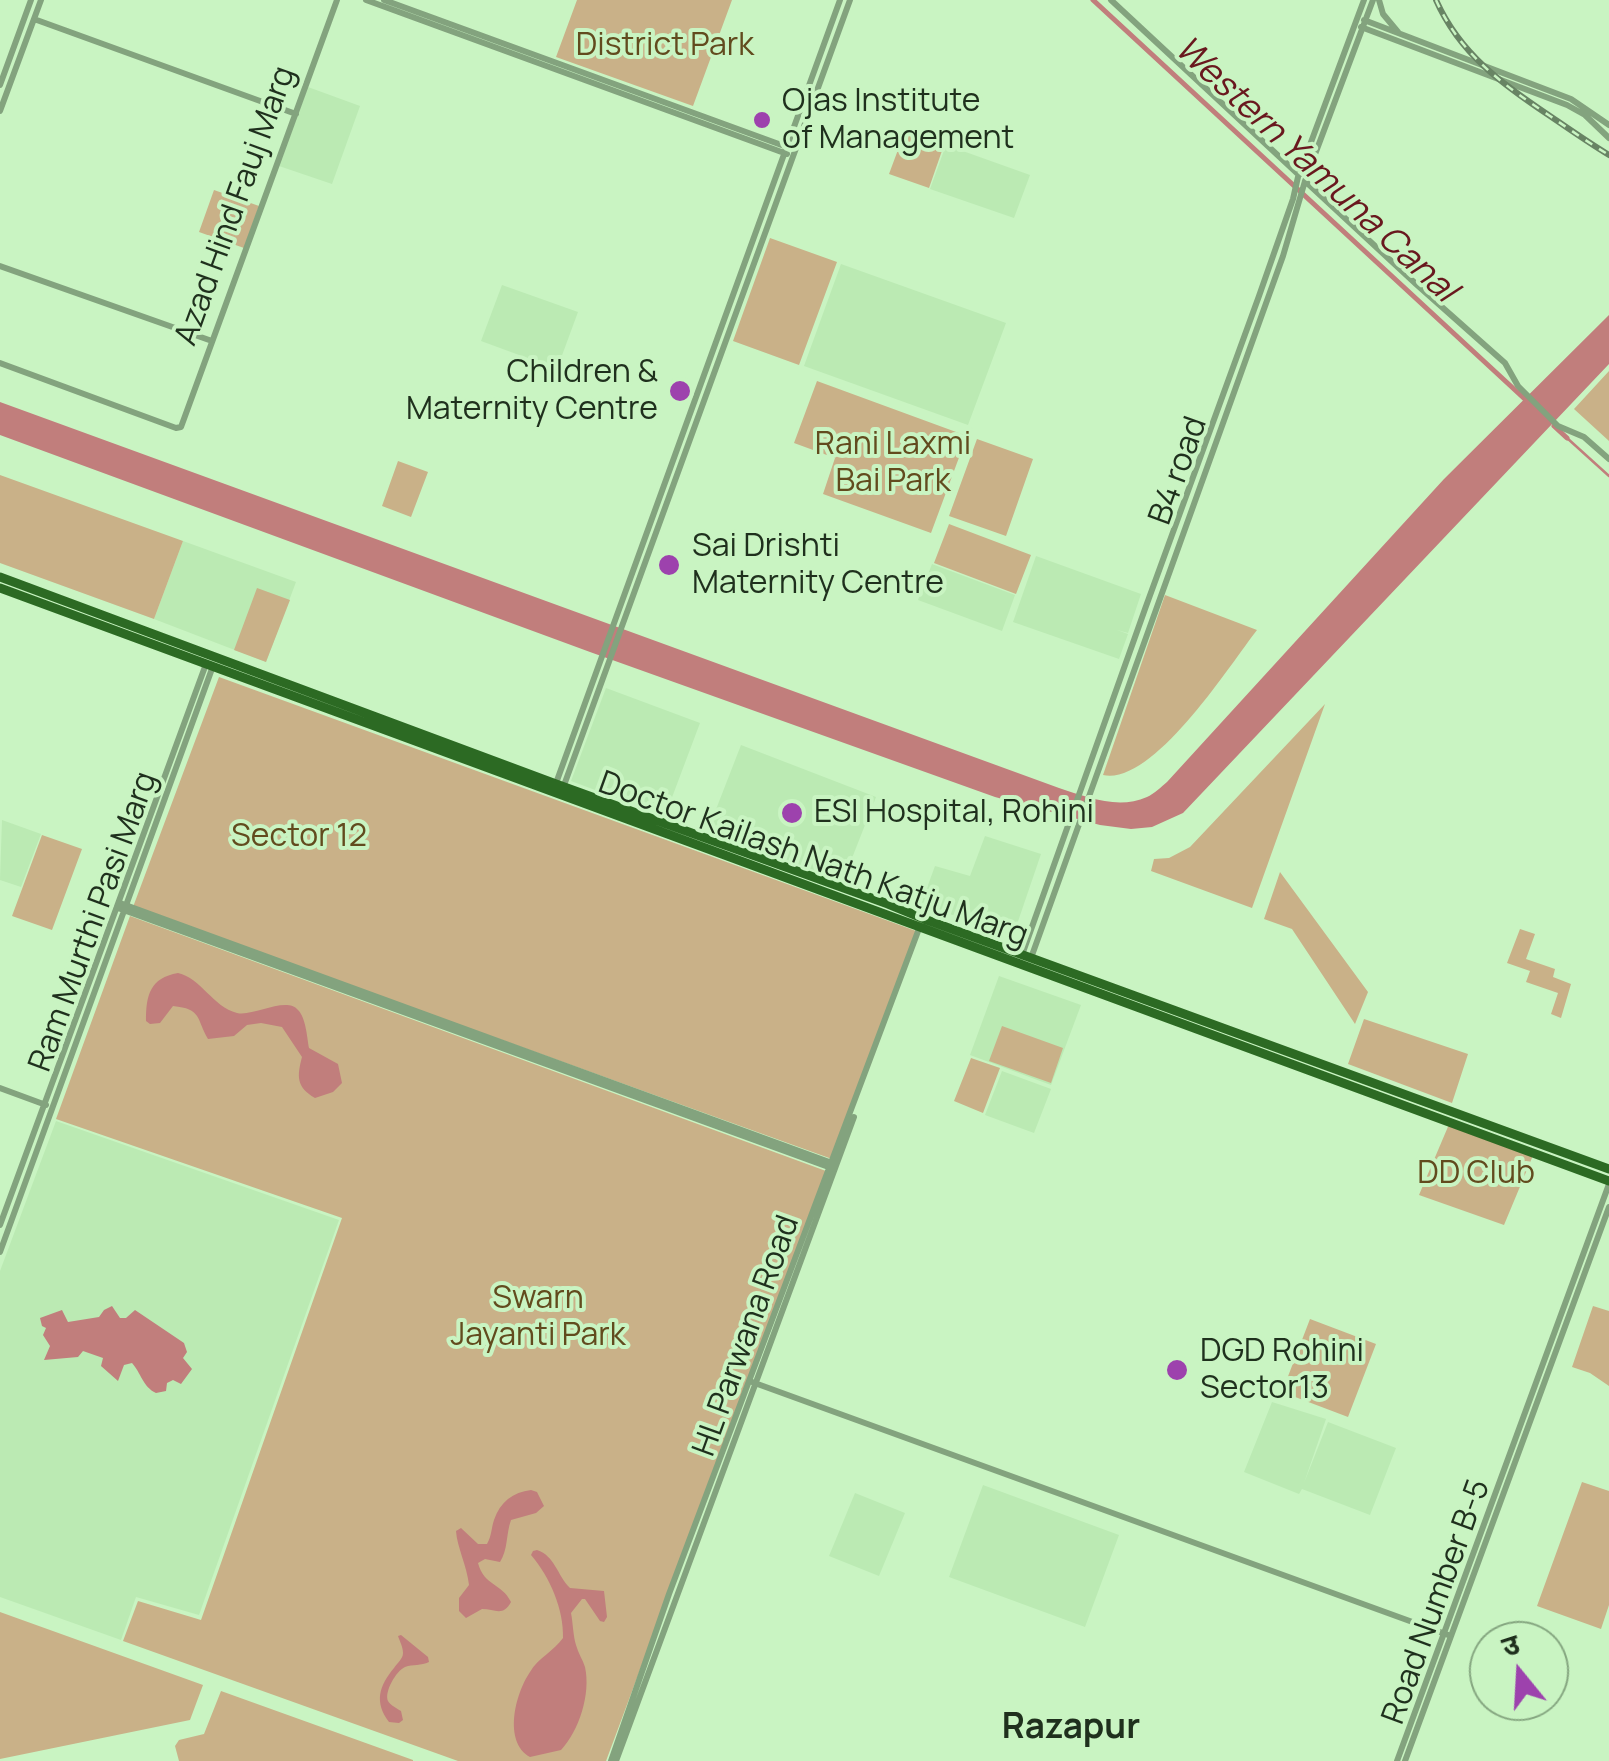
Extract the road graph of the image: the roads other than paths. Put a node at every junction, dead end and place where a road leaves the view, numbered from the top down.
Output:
1 (31, 0) edge
2 (41, 0) edge
3 (337, 0) edge
4 (366, 0) edge
5 (384, 0) edge
6 (840, 0) edge
7 (850, 0) edge
8 (1111, 0) edge
9 (1364, 0) edge
10 (1376, 0) edge
11 (34, 19) junction
12 (1361, 23) junction
13 (1400, 34) junction
14 (0, 86) edge
15 (0, 111) edge
16 (296, 114) junction
17 (1609, 125) edge
18 (1609, 138) edge
19 (790, 151) junction
20 (1301, 180) junction
21 (0, 266) edge
22 (212, 342) junction
23 (0, 363) edge
24 (1609, 459) edge
25 (0, 577) edge
26 (0, 588) edge
27 (95, 618) junction
28 (210, 665) junction
29 (288, 689) junction
30 (558, 789) junction
31 (871, 903) junction
32 (122, 907) junction
33 (922, 927) junction
34 (1026, 956) junction
35 (0, 1088) edge
36 (49, 1106) junction
37 (833, 1166) junction
38 (1609, 1169) edge
39 (1609, 1182) edge
40 (1609, 1207) edge
41 (0, 1225) edge
42 (0, 1252) edge
43 (753, 1382) junction
44 (1448, 1635) junction
45 (613, 1761) edge
46 (1401, 1761) edge

1 - 14 street
2 - 11 street
3 - 16 street, Azad Hind Fauj Marg
4 - 19 street
5 - 19 street
6 - 19 street
7 - 19 street
8 - 20 street
9 - 12 street, B4 road
10 - 12 street, B4 road
10 - 13 street
11 - 15 street
11 - 16 street
12 - 13 street
12 - 18 street
12 - 20 street, B4 road
13 - 17 street
16 - 22 street, Azad Hind Fauj Marg
19 - 30 street
20 - 24 street
20 - 34 street, B4 road
20 - 34 street, B4 road
21 - 22 street
22 - 23 street, Azad Hind Fauj Marg
25 - 27 main road, Doctor Kailash Nath Katju Marg
26 - 27 main road, Doctor Kailash Nath Katju Marg
27 - 28 main road, Doctor Kailash Nath Katju Marg
27 - 29 main road, Doctor Kailash Nath Katju Marg
28 - 29 main road, Doctor Kailash Nath Katju Marg
28 - 32 street, Ram Murthi Pasi Marg
29 - 30 main road, Doctor Kailash Nath Katju Marg
30 - 31 main road, Doctor Kailash Nath Katju Marg
31 - 33 main road, Doctor Kailash Nath Katju Marg
31 - 34 main road, Doctor Kailash Nath Katju Marg
32 - 36 street, Ram Murthi Pasi Marg
32 - 37 street
33 - 37 street, HL Parwana Road
33 - 39 main road, Doctor Kailash Nath Katju Marg
34 - 38 main road, Doctor Kailash Nath Katju Marg
35 - 36 street
36 - 41 street, Ram Murthi Pasi Marg
36 - 42 street, Ram Murthi Pasi Marg
37 - 43 street, HL Parwana Road
39 - 44 street
40 - 44 street, Road Number B-5
43 - 44 street
43 - 45 street, HL Parwana Road
44 - 46 street, Road Number B-5

